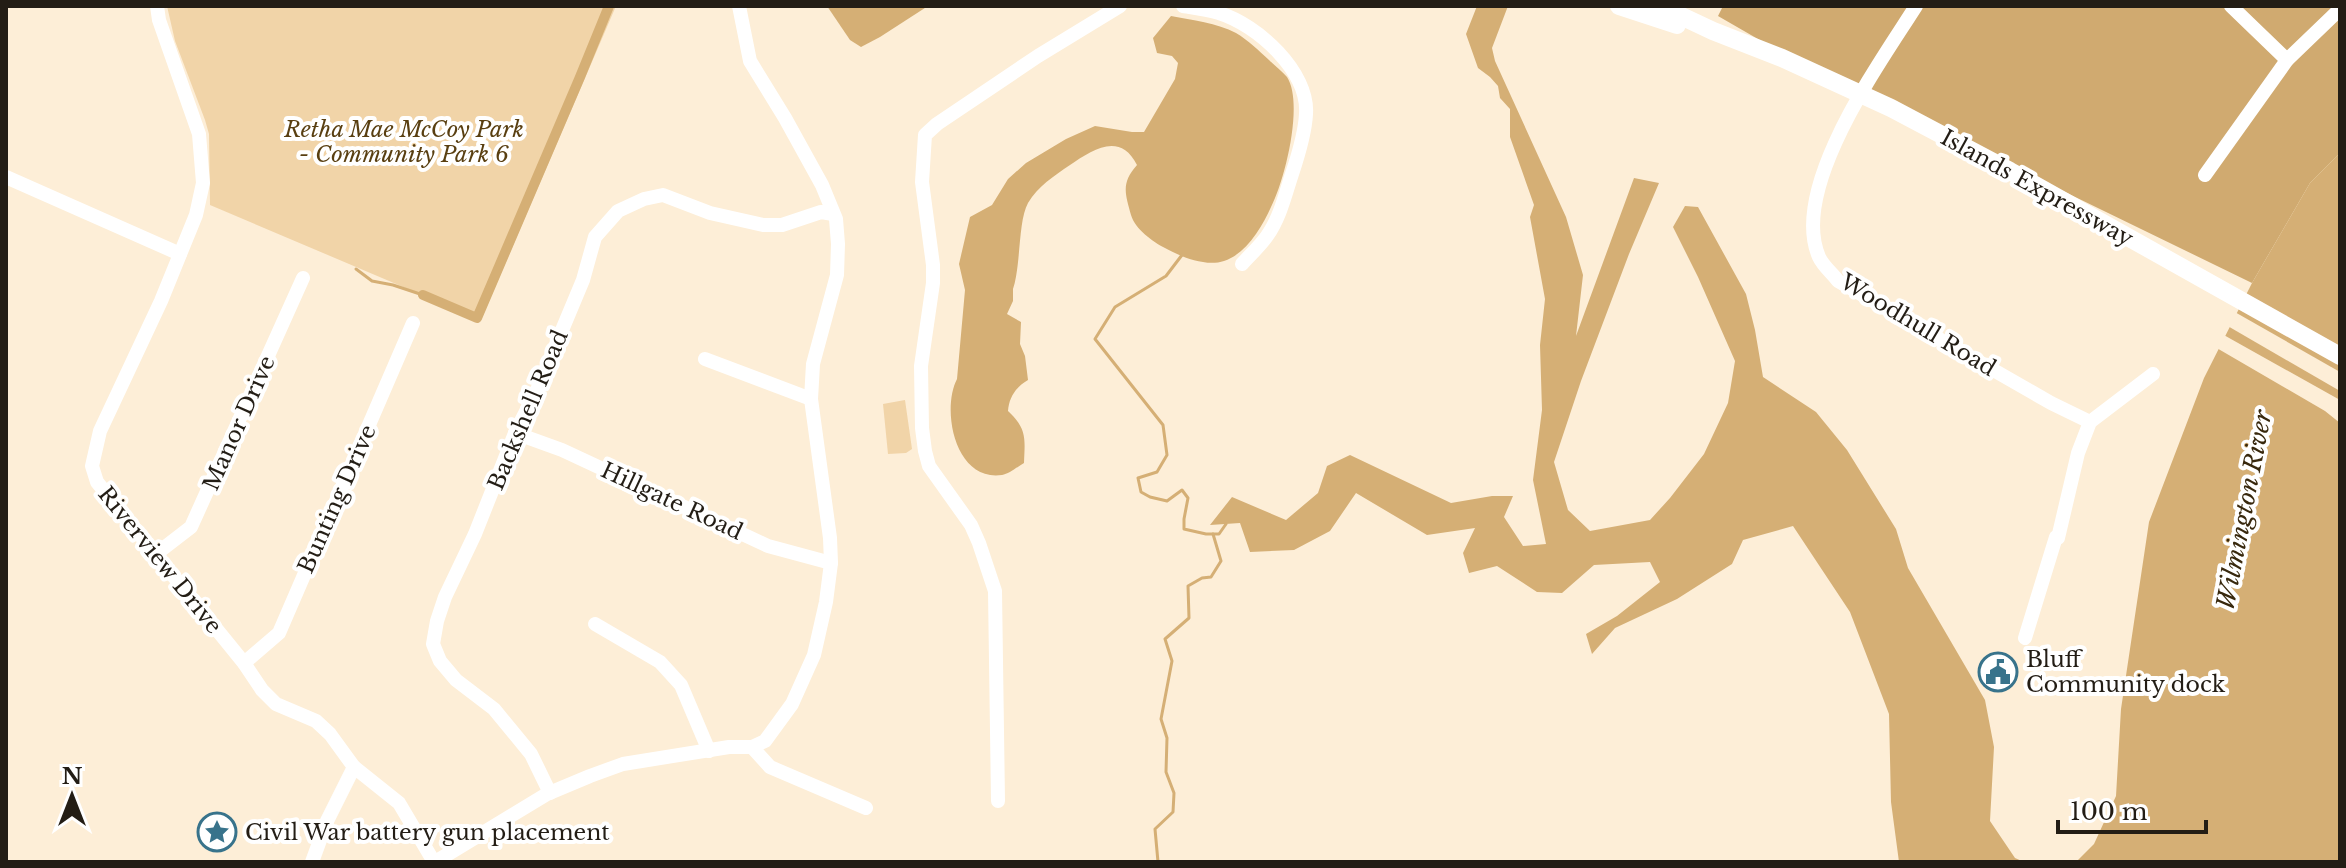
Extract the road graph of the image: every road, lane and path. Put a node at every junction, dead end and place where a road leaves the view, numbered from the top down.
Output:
1 (157, 6) edge
2 (739, 6) edge
3 (1120, 6) edge
4 (1183, 6) edge
5 (1619, 6) edge
6 (1660, 6) edge
7 (1916, 6) edge
8 (2231, 6) edge
9 (2340, 9) edge
10 (1726, 36) junction
11 (2287, 60) junction
12 (1860, 94) junction
13 (2205, 175) dead end
14 (6, 177) edge
15 (833, 214) junction
16 (180, 254) junction
17 (1242, 264) dead end
18 (303, 278) dead end
19 (413, 323) dead end
20 (2340, 356) edge
21 (705, 359) dead end
22 (2153, 374) dead end
23 (811, 399) junction
24 (2090, 422) junction
25 (515, 433) junction
26 (156, 554) junction
27 (831, 563) junction
28 (595, 624) dead end
29 (2025, 638) dead end
30 (244, 663) junction
31 (752, 747) junction
32 (709, 751) junction
33 (354, 767) junction
34 (550, 793) junction
35 (998, 801) dead end
36 (866, 808) dead end
37 (312, 862) edge
38 (434, 862) edge

1 - 16 street, Riverview Drive
2 - 15 street
3 - 35 street
4 - 17 street
5 - 10 main road, Islands Expressway
6 - 10 main road, Islands Expressway
7 - 12 street, Woodhull Road
8 - 11 street
9 - 11 street
10 - 12 main road, Islands Expressway
11 - 13 street
12 - 20 main road, Islands Expressway
12 - 24 street, Woodhull Road
14 - 16 street
15 - 23 street
15 - 25 street, Backshell Road
16 - 26 street, Riverview Drive
18 - 26 street, Manor Drive
19 - 30 street, Bunting Drive
21 - 23 street
22 - 24 street
23 - 27 street
24 - 29 street
25 - 27 street, Hillgate Road
25 - 34 street, Backshell Road
26 - 30 street, Riverview Drive
27 - 31 street
28 - 32 street
30 - 33 street, Riverview Drive
31 - 32 street
31 - 36 street
32 - 34 street
33 - 37 street
33 - 38 street, Riverview Drive
34 - 38 street

